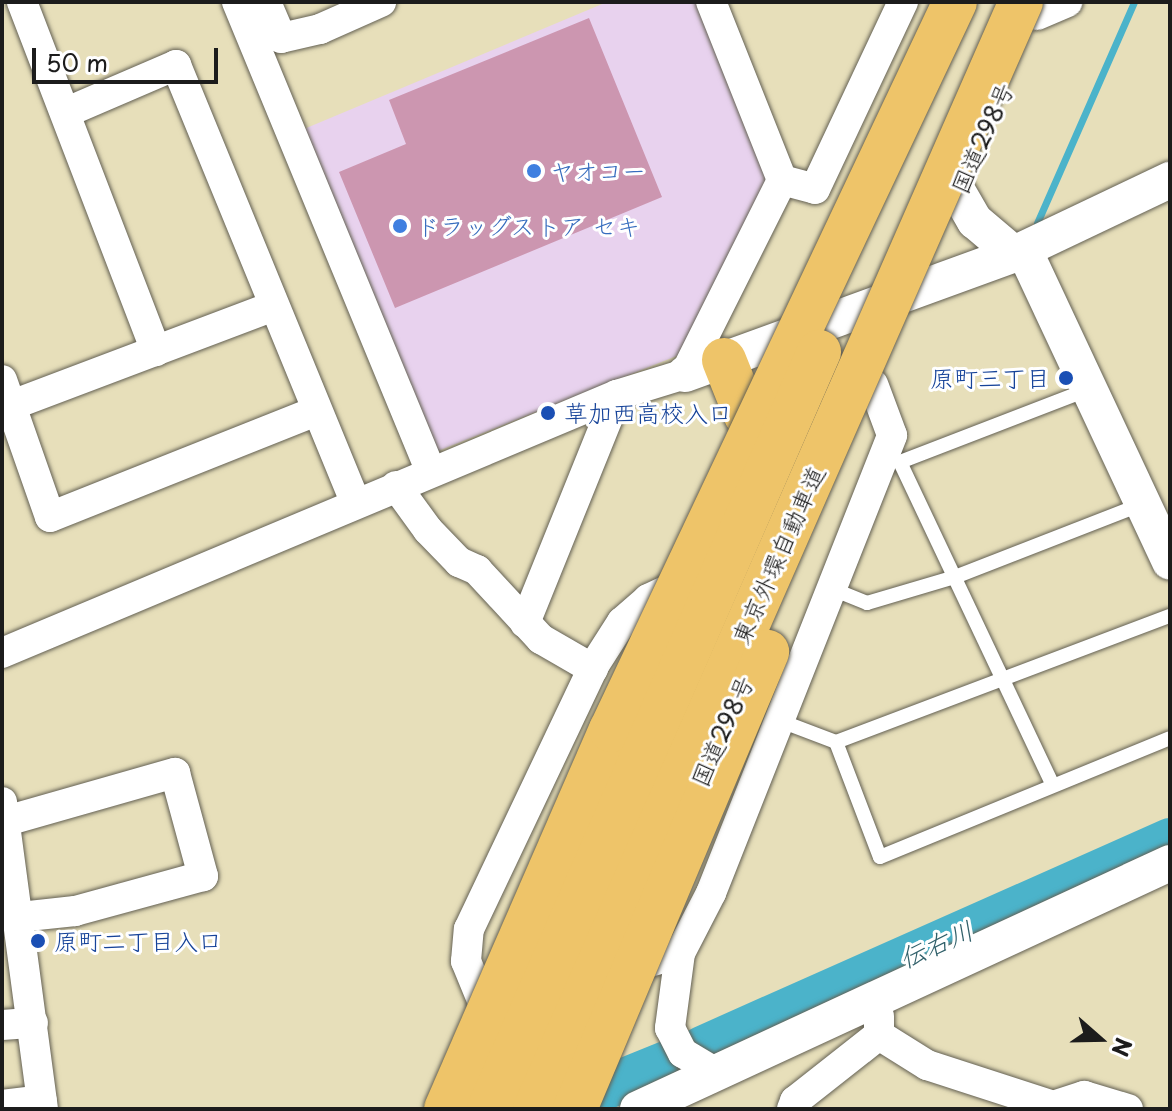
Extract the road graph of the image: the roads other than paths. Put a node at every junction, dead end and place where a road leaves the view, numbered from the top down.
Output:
1 (22, 2) edge
2 (237, 2) edge
3 (266, 2) edge
4 (381, 2) edge
5 (711, 2) edge
6 (903, 2) edge
7 (954, 2) edge
8 (971, 2) edge
9 (1042, 5) edge
10 (67, 112) junction
11 (855, 112) junction
12 (878, 174) junction
13 (782, 180) junction
14 (1170, 180) edge
15 (958, 192) junction
16 (1019, 252) junction
17 (908, 282) junction
18 (274, 306) junction
19 (811, 329) junction
20 (156, 351) junction
21 (704, 367) junction
22 (873, 384) junction
23 (1089, 389) junction
24 (7, 392) edge
25 (617, 395) junction
26 (317, 411) junction
27 (763, 436) junction
28 (892, 459) junction
29 (431, 472) junction
30 (396, 486) junction
31 (356, 503) junction
32 (1143, 504) junction
33 (1170, 562) edge
34 (703, 574) junction
35 (955, 577) junction
36 (830, 588) junction
37 (1170, 616) edge
38 (525, 623) junction
39 (2, 653) edge
40 (593, 669) junction
41 (1003, 680) junction
42 (778, 720) junction
43 (1170, 738) edge
44 (836, 742) junction
45 (1053, 785) junction
46 (4, 811) edge
47 (1170, 863) edge
48 (20, 917) junction
49 (680, 953) junction
50 (616, 972) junction
51 (879, 994) junction
52 (33, 1023) junction
53 (2, 1025) edge
54 (879, 1035) junction
55 (498, 1039) junction
56 (718, 1074) junction
57 (2, 1105) edge
58 (42, 1105) edge
59 (446, 1109) edge
60 (467, 1109) edge
61 (489, 1109) edge
62 (535, 1109) edge
63 (557, 1109) edge
64 (575, 1109) edge
65 (638, 1109) edge
66 (792, 1109) edge
67 (1128, 1109) edge

1 - 10 street
2 - 29 street
3 - 4 street
5 - 13 street
6 - 11 street
7 - 12 highway
7 - 59 highway, bridge
8 - 61 highway, 東京外環自動車道, bridge
9 - 15 highway, 国道298号
9 - 17 highway, 東京外環自動車道, bridge
10 - 18 street
10 - 20 street
11 - 12 street
11 - 13 street
12 - 19 highway
13 - 21 street
14 - 16 street
15 - 16 street
15 - 17 highway, 国道298号
16 - 17 street
16 - 23 street
17 - 19 street
17 - 22 highway, 国道298号
17 - 62 highway, 東京外環自動車道, bridge
17 - 64 highway, bridge
18 - 20 street
18 - 26 street
19 - 21 street
19 - 27 highway
20 - 24 street
21 - 25 street
21 - 27 highway
22 - 28 street
22 - 50 highway, 国道298号
23 - 28 lane
23 - 32 street
24 - 26 street
25 - 29 street
25 - 38 street
26 - 31 street
27 - 34 highway
28 - 35 lane
28 - 36 street
29 - 30 street
30 - 31 street
30 - 38 street
31 - 39 street
32 - 33 street
32 - 35 lane
34 - 40 street
34 - 55 highway
35 - 36 lane
35 - 41 lane
36 - 42 street
37 - 41 lane
38 - 40 street
40 - 55 street
41 - 44 lane
41 - 45 lane
42 - 44 lane
42 - 49 street
43 - 45 lane
44 - 45 lane
46 - 48 street
46 - 48 street
47 - 51 street
48 - 52 street
49 - 50 street
49 - 56 street
50 - 63 highway, 国道298号
51 - 54 street
51 - 56 street
52 - 53 street
52 - 58 street
54 - 66 street
54 - 67 street
55 - 60 highway
56 - 65 street
57 - 58 street

